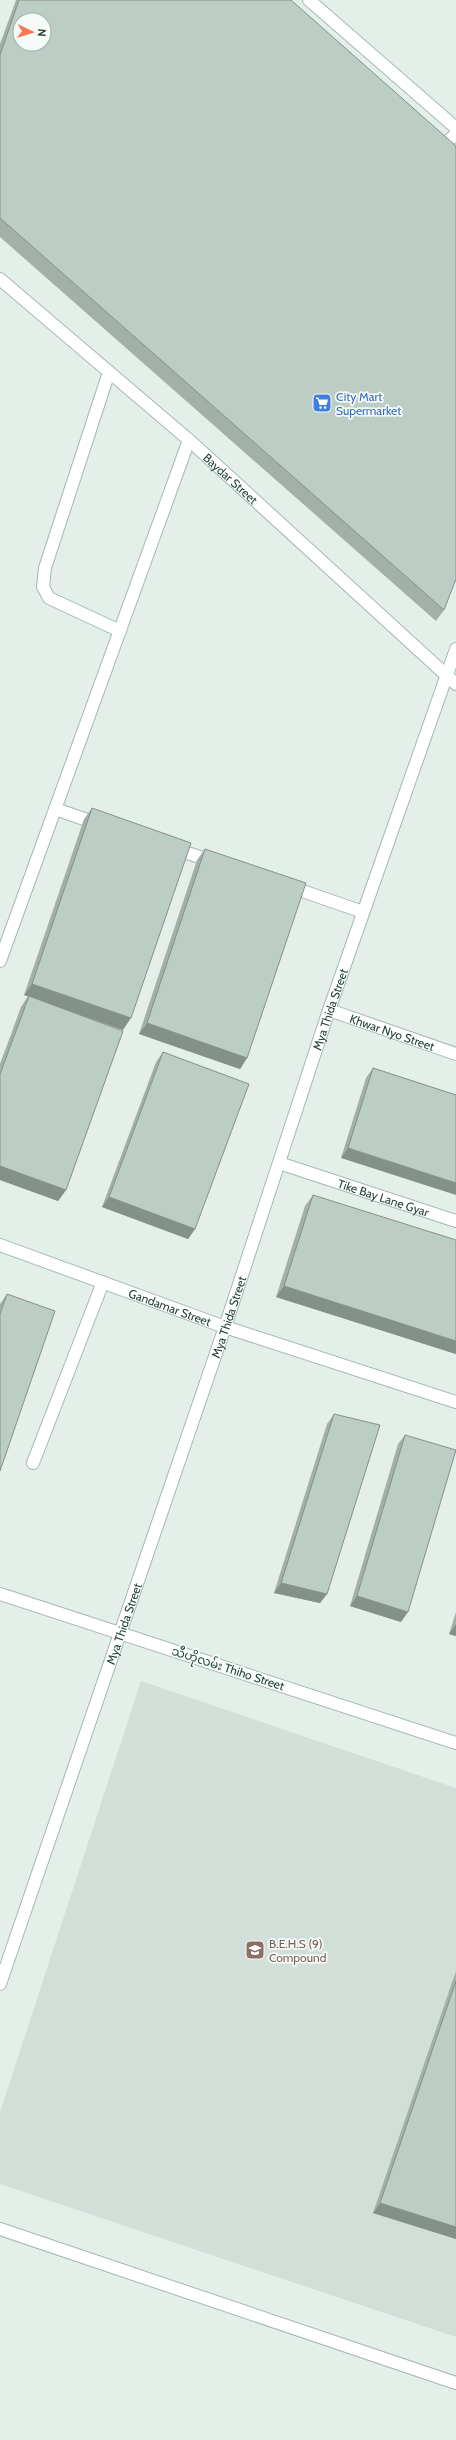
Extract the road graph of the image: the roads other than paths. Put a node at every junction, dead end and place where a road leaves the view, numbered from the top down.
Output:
1 (309, 0) edge
2 (456, 128) edge
3 (456, 134) edge
4 (426, 160) edge
5 (0, 279) edge
6 (108, 372) junction
7 (189, 440) junction
8 (120, 631) junction
9 (456, 649) edge
10 (446, 676) junction
11 (456, 684) edge
12 (55, 809) junction
13 (108, 827) edge
14 (160, 844) edge
15 (228, 867) edge
16 (273, 882) edge
17 (363, 912) junction
18 (0, 961) edge
19 (329, 1010) junction
20 (456, 1054) edge
21 (279, 1163) junction
22 (456, 1221) edge
23 (0, 1245) edge
24 (103, 1282) junction
25 (225, 1327) junction
26 (456, 1402) edge
27 (33, 1463) dead end
28 (0, 1594) edge
29 (121, 1632) junction
30 (456, 1743) edge
31 (0, 1984) edge
32 (0, 2228) edge
33 (456, 2383) edge

1 - 2 street
3 - 4 street
5 - 6 street, Baydar Street
6 - 7 street, Baydar Street
6 - 8 street
7 - 8 street
7 - 10 street, Baydar Street
8 - 12 street
9 - 10 street, Mya Thida Street
10 - 11 street, Baydar Street
10 - 17 street, Mya Thida Street
12 - 13 street
12 - 18 street
14 - 15 street
16 - 17 street
17 - 19 street, Mya Thida Street
19 - 20 street, Khwar Nyo Street
19 - 21 street, Mya Thida Street
21 - 22 street, Tike Bay Lane Gyar
21 - 25 street, Mya Thida Street
23 - 24 street, Gandamar Street
24 - 25 street, Gandamar Street
24 - 27 street
25 - 26 street, Gandamar Street
25 - 29 street, Mya Thida Street
28 - 29 street, သီဟိုလမ်း Thiho Street
29 - 30 street, သီဟိုလမ်း Thiho Street
29 - 31 street, Mya Thida Street
32 - 33 street

